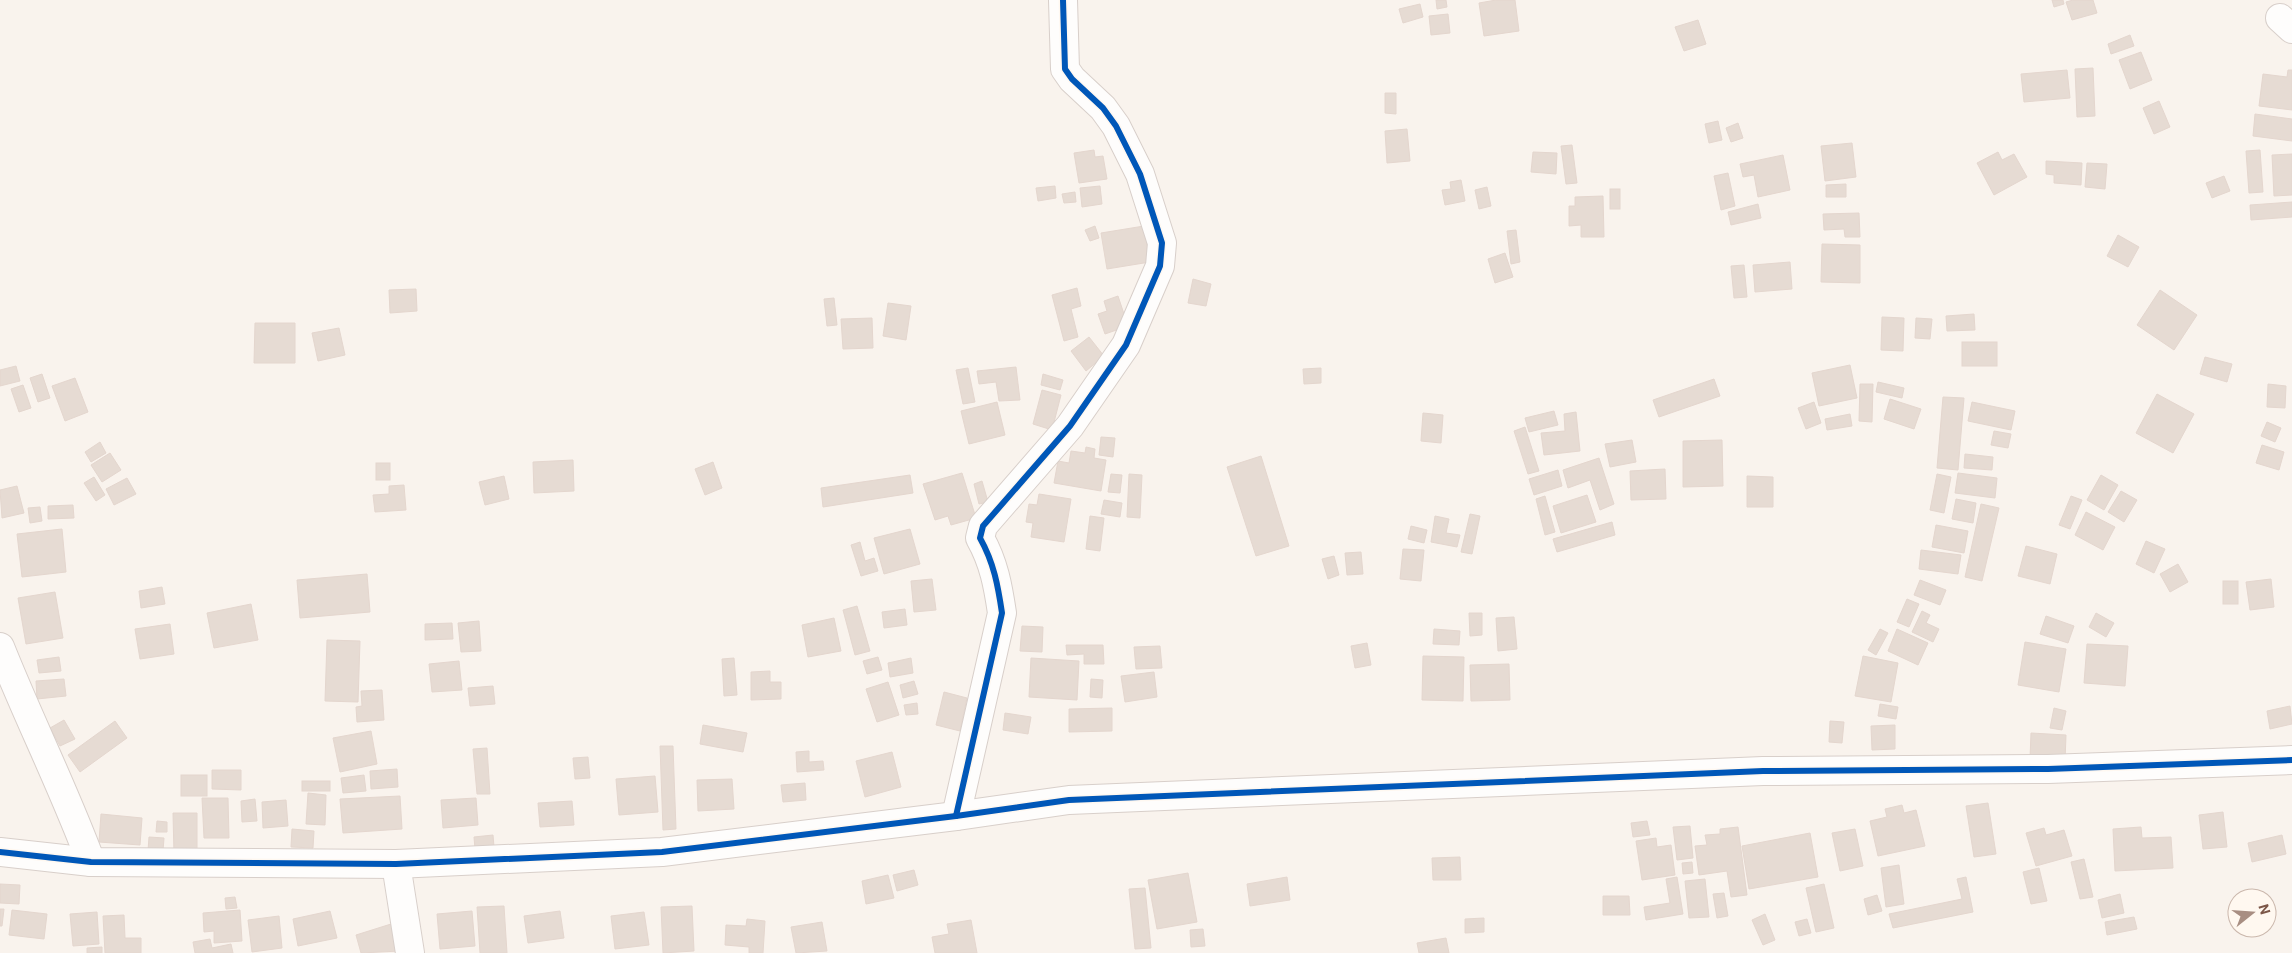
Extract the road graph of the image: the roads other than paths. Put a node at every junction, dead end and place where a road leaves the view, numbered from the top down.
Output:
1 (1063, 0) edge
2 (0, 647) edge
3 (2292, 760) edge
4 (956, 816) junction
5 (0, 852) edge
6 (91, 862) junction
7 (396, 864) junction
8 (410, 953) edge

1 - 4 street
2 - 6 street
3 - 4 street
4 - 7 street
5 - 6 street
6 - 7 street
7 - 8 street

